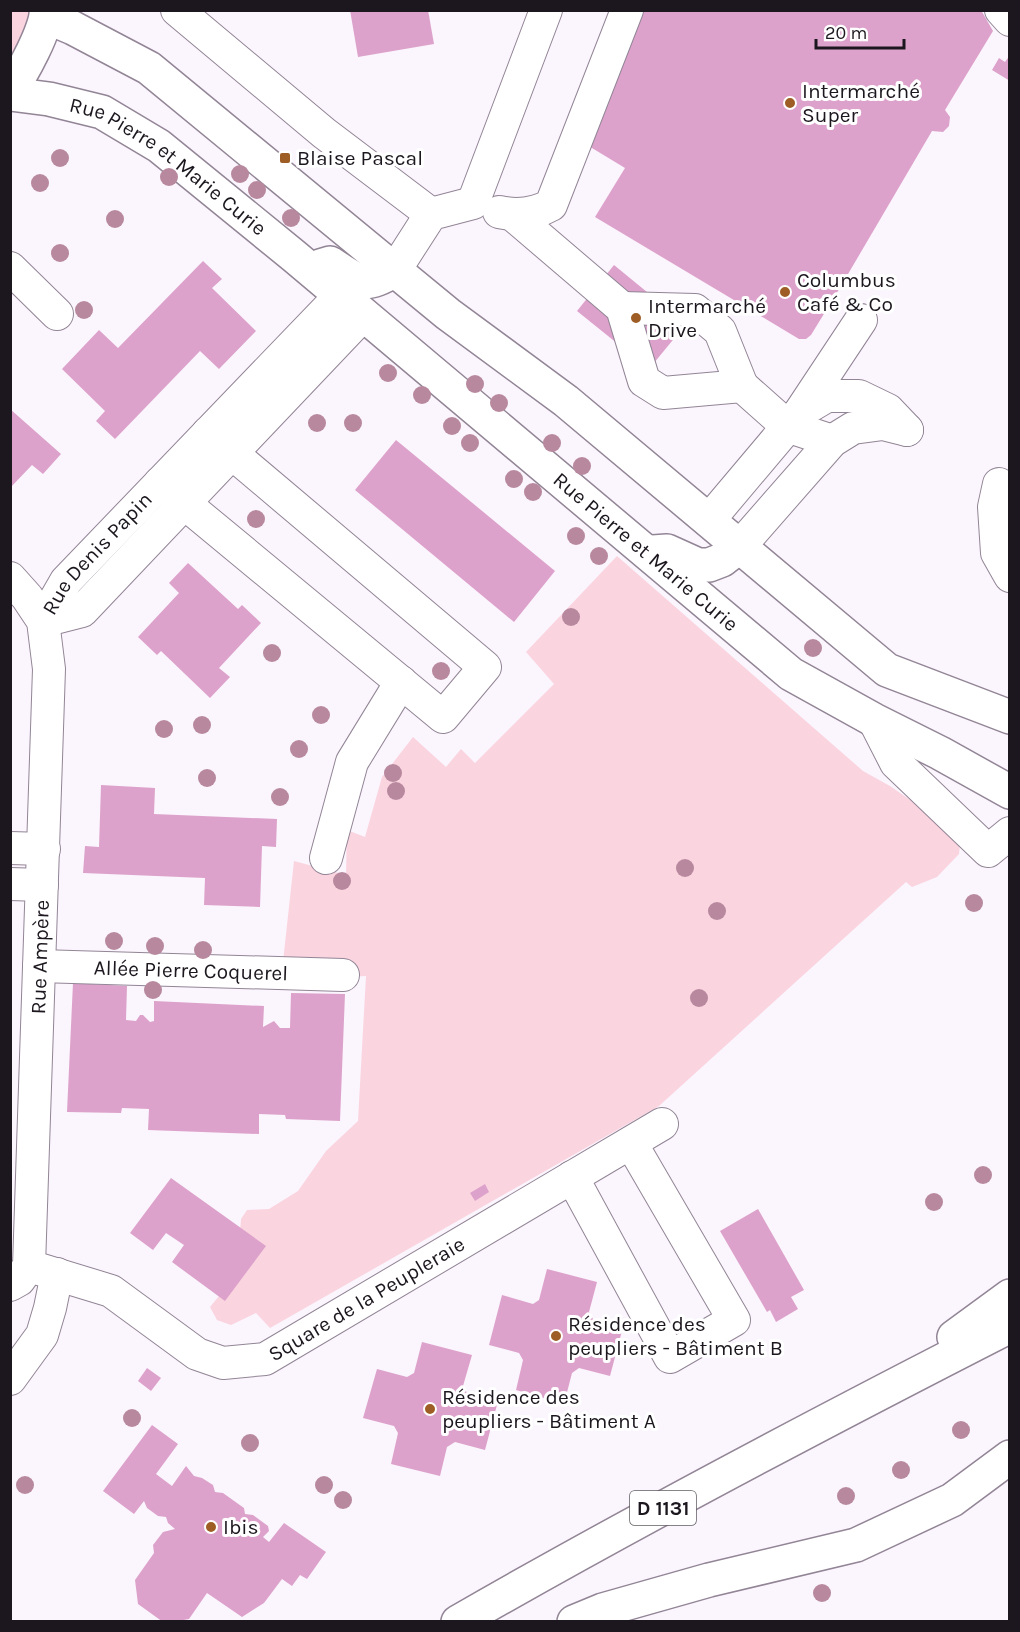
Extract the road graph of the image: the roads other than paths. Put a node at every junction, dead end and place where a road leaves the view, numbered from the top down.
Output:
1 (177, 10) edge
2 (546, 10) edge
3 (627, 10) edge
4 (1001, 10) edge
5 (46, 14) edge
6 (1010, 20) edge
7 (10, 92) edge
8 (473, 203) junction
9 (431, 214) junction
10 (513, 215) junction
11 (10, 268) edge
12 (310, 270) junction
13 (395, 270) junction
14 (352, 305) junction
15 (622, 308) junction
16 (57, 314) dead end
17 (861, 320) dead end
18 (742, 386) junction
19 (793, 419) junction
20 (208, 433) junction
21 (831, 441) junction
22 (232, 453) junction
23 (160, 483) junction
24 (999, 484) dead end
25 (184, 503) junction
26 (709, 520) junction
27 (740, 546) junction
28 (646, 553) junction
29 (1010, 576) edge
30 (10, 578) edge
31 (43, 621) junction
32 (401, 682) junction
33 (1010, 717) edge
34 (874, 720) junction
35 (1010, 792) edge
36 (1010, 833) edge
37 (10, 848) edge
38 (44, 849) junction
39 (326, 858) dead end
40 (10, 884) edge
41 (42, 885) junction
42 (39, 966) junction
43 (343, 975) dead end
44 (23, 1075) edge
45 (662, 1124) dead end
46 (631, 1143) junction
47 (572, 1178) junction
48 (32, 1275) edge
49 (1010, 1296) edge
50 (1010, 1326) edge
51 (10, 1379) edge
52 (870, 1398) junction
53 (1010, 1457) edge
54 (1010, 1480) edge
55 (952, 1500) junction
56 (458, 1622) edge
57 (574, 1622) edge

1 - 9 street
2 - 8 street
3 - 10 street
4 - 6 street
5 - 7 main road
5 - 13 main road
7 - 12 main road, Rue Pierre et Marie Curie
8 - 9 street
8 - 10 street
9 - 13 street
10 - 15 street
11 - 16 street
12 - 13 main road
12 - 14 main road, Rue Pierre et Marie Curie
13 - 26 main road
14 - 20 street, Rue Denis Papin
14 - 22 street, Rue Denis Papin
14 - 28 main road, Rue Pierre et Marie Curie
15 - 18 street
15 - 18 street
17 - 19 street
18 - 19 street
19 - 21 street
19 - 21 street
19 - 26 street
20 - 22 street
20 - 23 street, Rue Denis Papin
21 - 27 street
22 - 25 street, Rue Denis Papin
22 - 32 street
23 - 25 street
23 - 31 street, Rue Denis Papin
24 - 29 street
25 - 31 street, Rue Denis Papin
25 - 32 street
26 - 27 main road
27 - 28 main road
27 - 33 main road
28 - 34 main road, Rue Pierre et Marie Curie
30 - 31 street
31 - 38 street, Rue Ampère
32 - 39 street
34 - 35 main road, Rue Pierre et Marie Curie
34 - 36 street
37 - 38 street
38 - 41 street, Rue Ampère
40 - 41 street
41 - 42 street, Rue Ampère
42 - 43 street, Allée Pierre Coquerel
42 - 44 street, Rue Ampère
44 - 48 street, Rue Ampère
45 - 46 street, Square de la Peupleraie
46 - 47 street, Square de la Peupleraie
46 - 47 street
47 - 48 street, Square de la Peupleraie
48 - 51 street, Rue Ampère
49 - 52 main road
50 - 52 main road
52 - 56 main road, D 1131
53 - 55 main road
54 - 55 main road
55 - 57 main road

